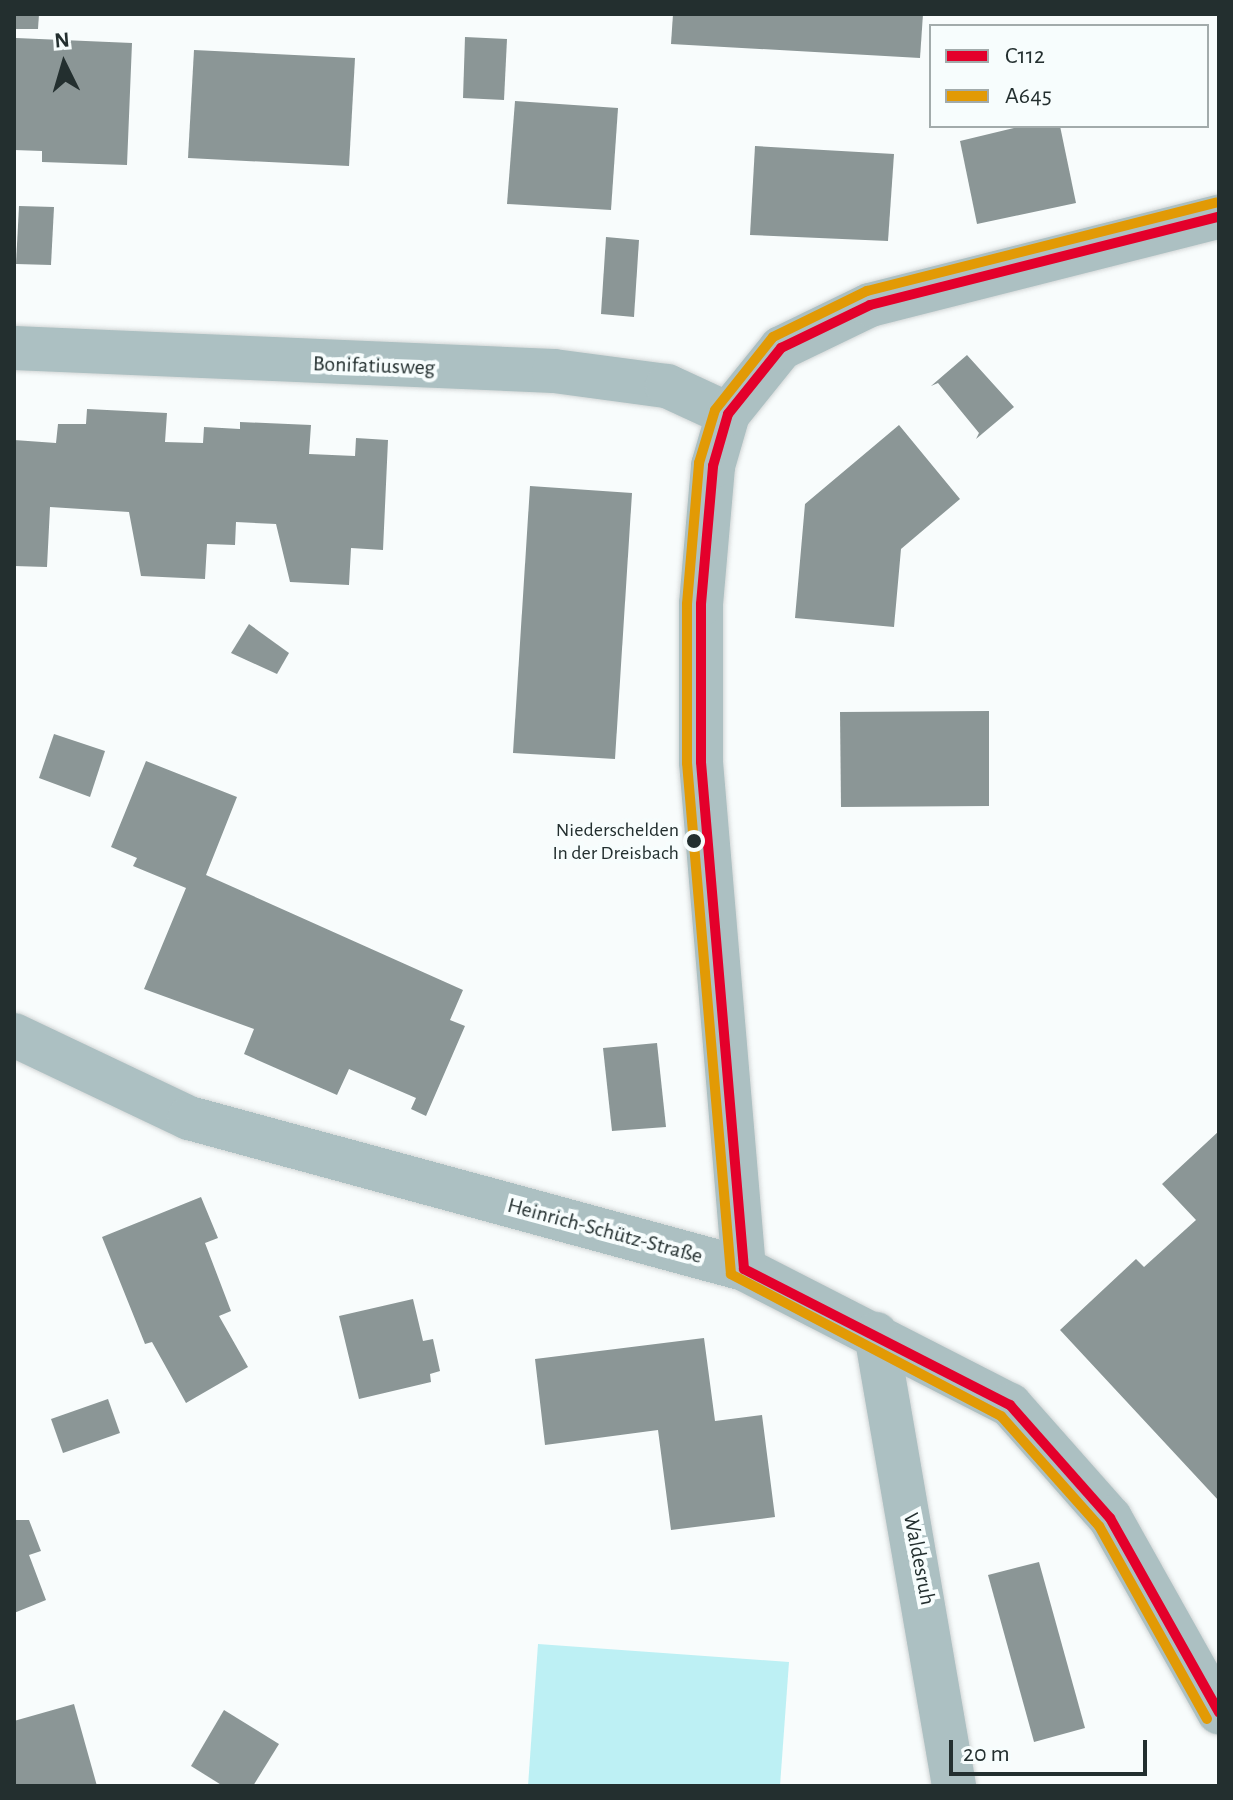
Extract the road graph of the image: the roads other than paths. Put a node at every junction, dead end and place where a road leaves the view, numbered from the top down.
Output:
1 (1219, 217) edge
2 (14, 348) edge
3 (728, 414) junction
4 (14, 1035) edge
5 (744, 1269) junction
6 (876, 1334) junction
7 (1219, 1712) edge
8 (954, 1786) edge

1 - 3 street
2 - 3 street, Bonifatiusweg
3 - 5 street
4 - 5 street, Heinrich-Schütz-Straße
5 - 6 street, Heinrich-Schütz-Straße
6 - 7 street, Heinrich-Schütz-Straße
6 - 8 street, Waldesruh

